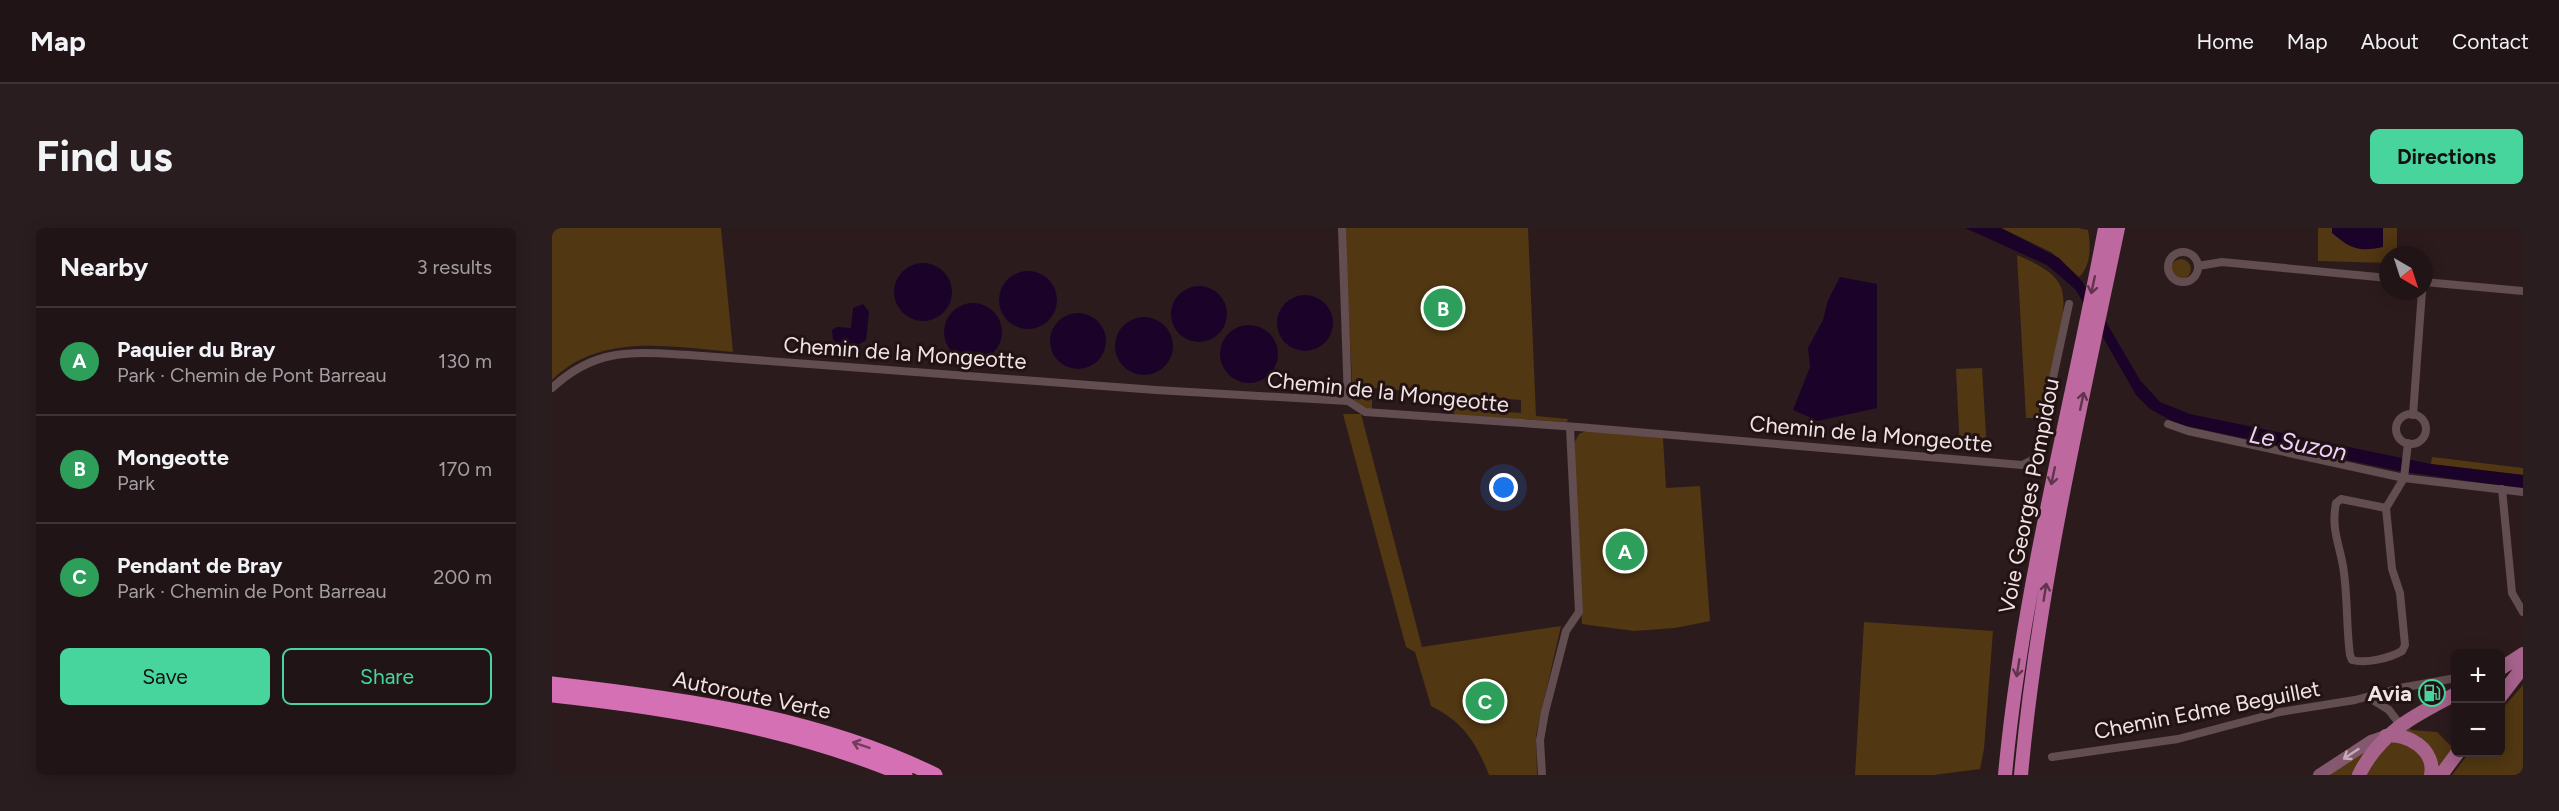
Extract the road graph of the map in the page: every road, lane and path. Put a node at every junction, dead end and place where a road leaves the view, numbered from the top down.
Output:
1 (1342, 228) edge
2 (2105, 228) edge
3 (2118, 228) edge
4 (2198, 266) dead end
5 (2379, 277) edge
6 (2433, 283) edge
7 (2523, 291) edge
8 (2421, 300) edge
9 (2069, 304) dead end
10 (552, 387) edge
11 (1348, 401) junction
12 (2413, 414) junction
13 (2168, 424) dead end
14 (1570, 428) junction
15 (2408, 443) junction
16 (2404, 478) junction
17 (2502, 489) junction
18 (2523, 492) edge
19 (2386, 508) junction
20 (2523, 612) edge
21 (2523, 654) edge
22 (2523, 665) edge
23 (2505, 667) edge
24 (2505, 670) edge
25 (2451, 679) edge
26 (552, 684) edge
27 (2505, 690) edge
28 (552, 695) edge
29 (2368, 697) junction
30 (2451, 697) edge
31 (2401, 726) junction
32 (2386, 736) junction
33 (2052, 757) dead end
34 (2455, 757) edge
35 (904, 775) edge
36 (935, 775) edge
37 (1542, 775) edge
38 (2005, 775) edge
39 (2021, 775) edge
40 (2319, 775) edge
41 (2359, 775) edge
42 (2431, 775) edge
43 (2441, 775) edge

1 - 11 street
2 -> 38 highway, Voie Georges Pompidou
39 -> 3 highway, Voie Georges Pompidou
4 - 5 street
6 - 7 street
8 - 12 street
9 - 14 street, Chemin de la Mongeotte
10 - 11 street, Chemin de la Mongeotte
11 - 14 street, Chemin de la Mongeotte
12 - 15 street
12 - 15 street
13 - 16 street
14 - 37 street
15 - 16 street
16 - 17 street
16 - 19 street
17 - 18 street
17 - 20 street
19 - 19 street
21 - 23 main road
22 - 24 main road
22 - 27 main road
25 - 29 street, Chemin Edme Beguillet
36 -> 26 highway, Autoroute Verte
28 - 35 highway, Autoroute Verte
29 - 31 street
29 - 33 street, Chemin Edme Beguillet
30 - 31 main road
31 - 32 main road
32 -> 40 main road
32 - 41 main road
32 - 42 main road
34 - 43 main road

